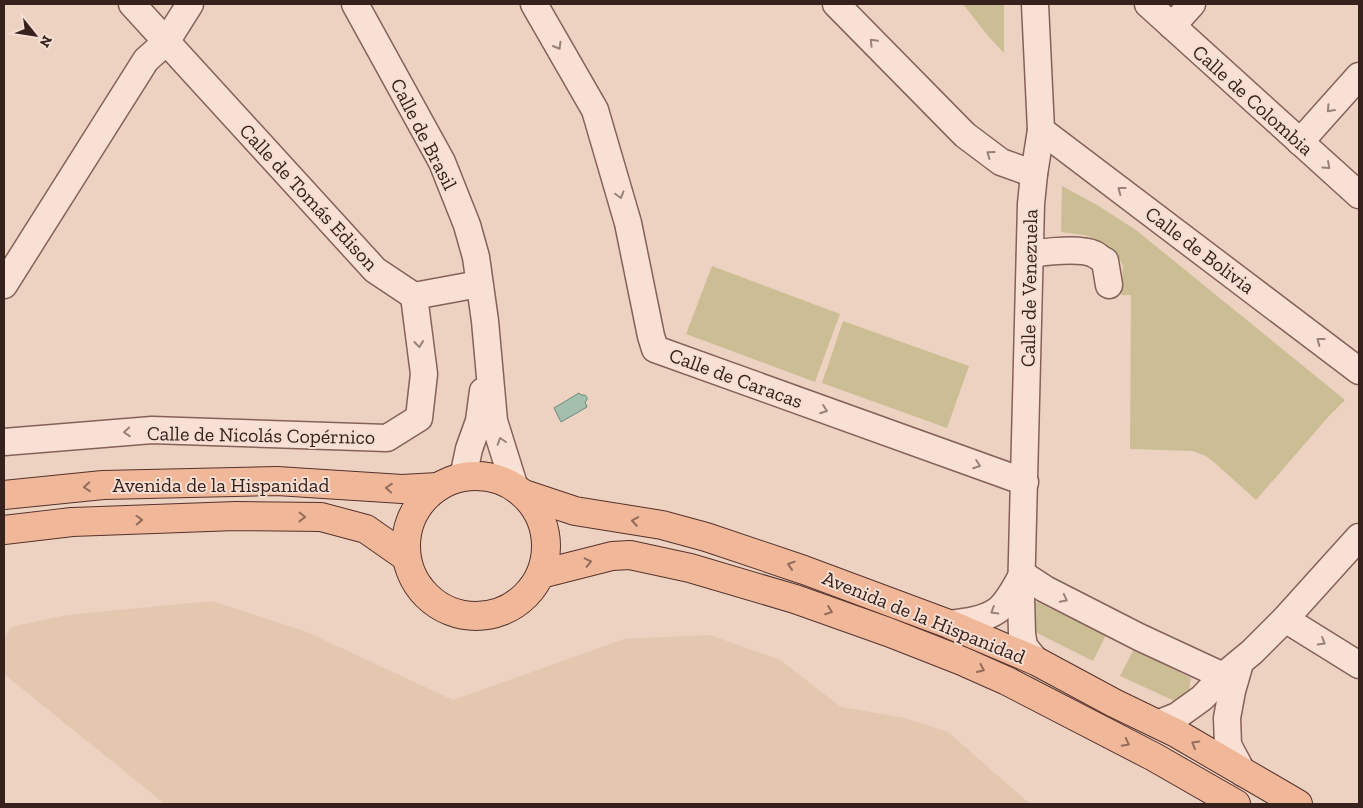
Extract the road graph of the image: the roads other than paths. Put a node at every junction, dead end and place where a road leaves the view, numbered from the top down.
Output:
1 (132, 4) edge
2 (190, 4) edge
3 (354, 4) edge
4 (534, 4) edge
5 (836, 4) edge
6 (1035, 4) edge
7 (1148, 4) edge
8 (1192, 4) edge
9 (1172, 26) junction
10 (166, 42) junction
11 (1359, 76) edge
12 (1041, 130) junction
13 (1300, 142) junction
14 (1034, 174) junction
15 (1359, 195) edge
16 (1030, 255) junction
17 (479, 284) junction
18 (4, 285) edge
19 (1109, 285) dead end
20 (414, 296) junction
21 (488, 361) junction
22 (1359, 371) edge
23 (4, 442) edge
24 (463, 477) junction
25 (1024, 482) junction
26 (438, 487) junction
27 (520, 491) junction
28 (4, 495) edge
29 (4, 530) edge
30 (1359, 537) edge
31 (406, 557) junction
32 (541, 574) junction
33 (1022, 574) junction
34 (1285, 619) junction
35 (949, 624) junction
36 (1036, 661) junction
37 (1359, 665) edge
38 (1232, 670) junction
39 (1157, 724) junction
40 (1243, 772) junction
41 (1236, 804) edge
42 (1298, 804) edge

1 - 10 street, Calle de Tomás Edison
2 - 10 street
3 - 17 street, Calle de Brasil
4 -> 25 street, Calle de Caracas
14 -> 5 street
6 - 12 street, Calle de Venezuela
7 - 9 street, Calle de Colombia
8 - 9 street
9 - 13 street, Calle de Colombia
10 - 18 street
10 - 20 street, Calle de Tomás Edison
11 -> 13 street
12 - 14 street, Calle de Venezuela
22 -> 12 street, Calle de Bolivia
13 -> 15 street, Calle de Colombia
14 - 16 street, Calle de Venezuela
16 - 19 street
16 - 25 street, Calle de Venezuela
17 - 20 street
17 - 21 street, Calle de Brasil
20 -> 23 street, Calle de Nicolás Copérnico
21 - 24 street, Calle de Brasil
27 -> 21 street, Calle de Brasil
24 - 26 main road
24 - 27 main road
25 - 33 street, Calle de Venezuela
26 -> 28 main road, Avenida de la Hispanidad
26 - 31 main road
27 - 32 main road
35 -> 27 main road, Avenida de la Hispanidad
29 -> 31 main road, Avenida de la Hispanidad
30 - 34 street
31 - 32 main road
32 -> 41 main road, Avenida de la Hispanidad
33 -> 35 street, Calle de Venezuela
33 - 36 street, Calle de Venezuela
33 -> 38 street
34 -> 37 street
34 - 38 street
35 - 36 main road, Avenida de la Hispanidad
36 - 39 main road, Avenida de la Hispanidad
38 - 39 street
38 - 40 street
40 -> 39 main road, Avenida de la Hispanidad
40 - 42 main road, Avenida de la Hispanidad

